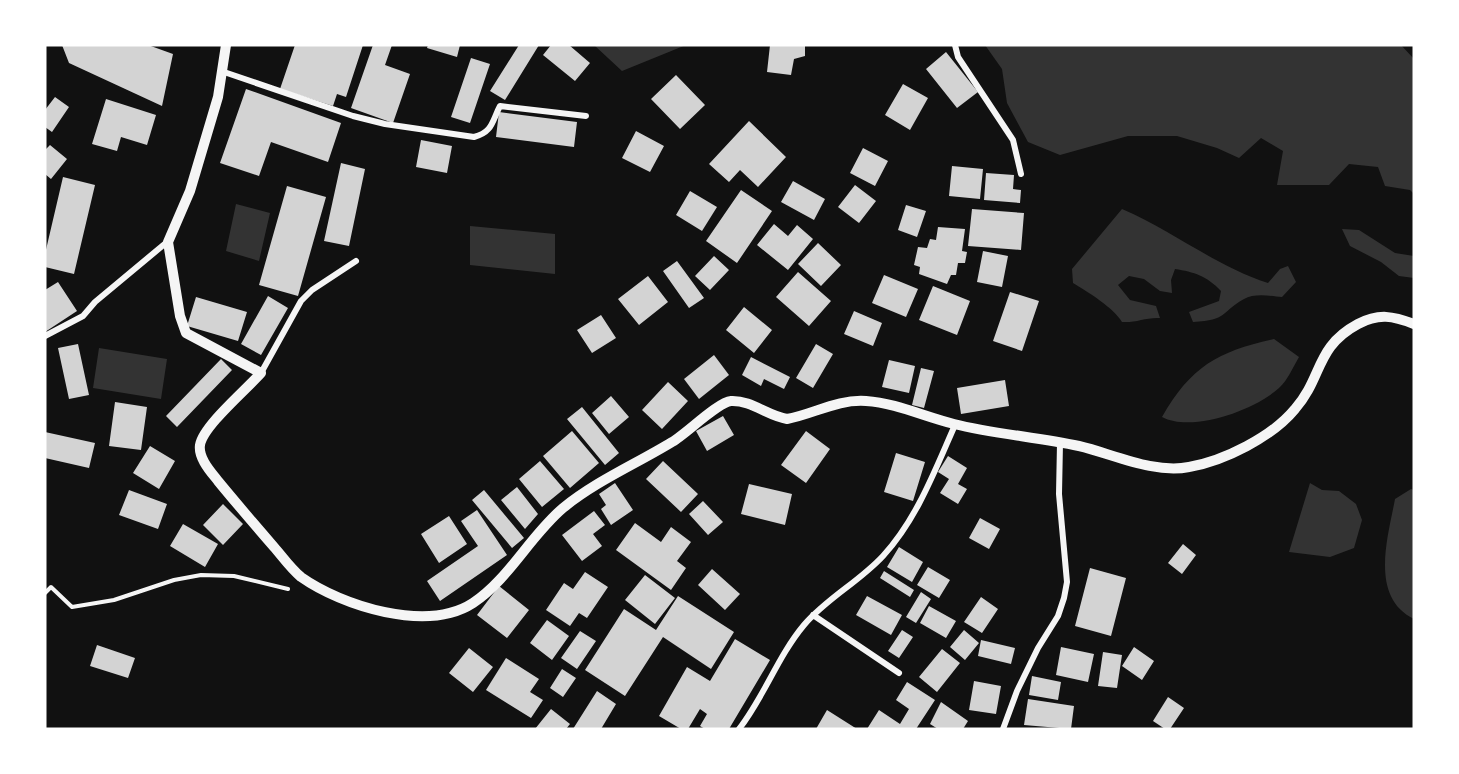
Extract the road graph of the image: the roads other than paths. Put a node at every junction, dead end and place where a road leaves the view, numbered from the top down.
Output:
1 (226, 45) edge
2 (955, 45) edge
3 (224, 72) junction
4 (586, 116) dead end
5 (1021, 174) dead end
6 (168, 242) junction
7 (356, 261) dead end
8 (1414, 324) edge
9 (45, 336) edge
10 (261, 373) junction
11 (955, 424) junction
12 (1059, 443) junction
13 (813, 615) junction
14 (899, 673) dead end
15 (739, 729) edge
16 (1003, 729) edge

1 - 3 street
2 - 5 street
3 - 4 street
3 - 6 street
6 - 9 street
6 - 10 street
7 - 10 street
8 - 12 street
10 - 11 street
11 - 12 street
11 - 13 street
12 - 16 street
13 - 14 street
13 - 15 street

